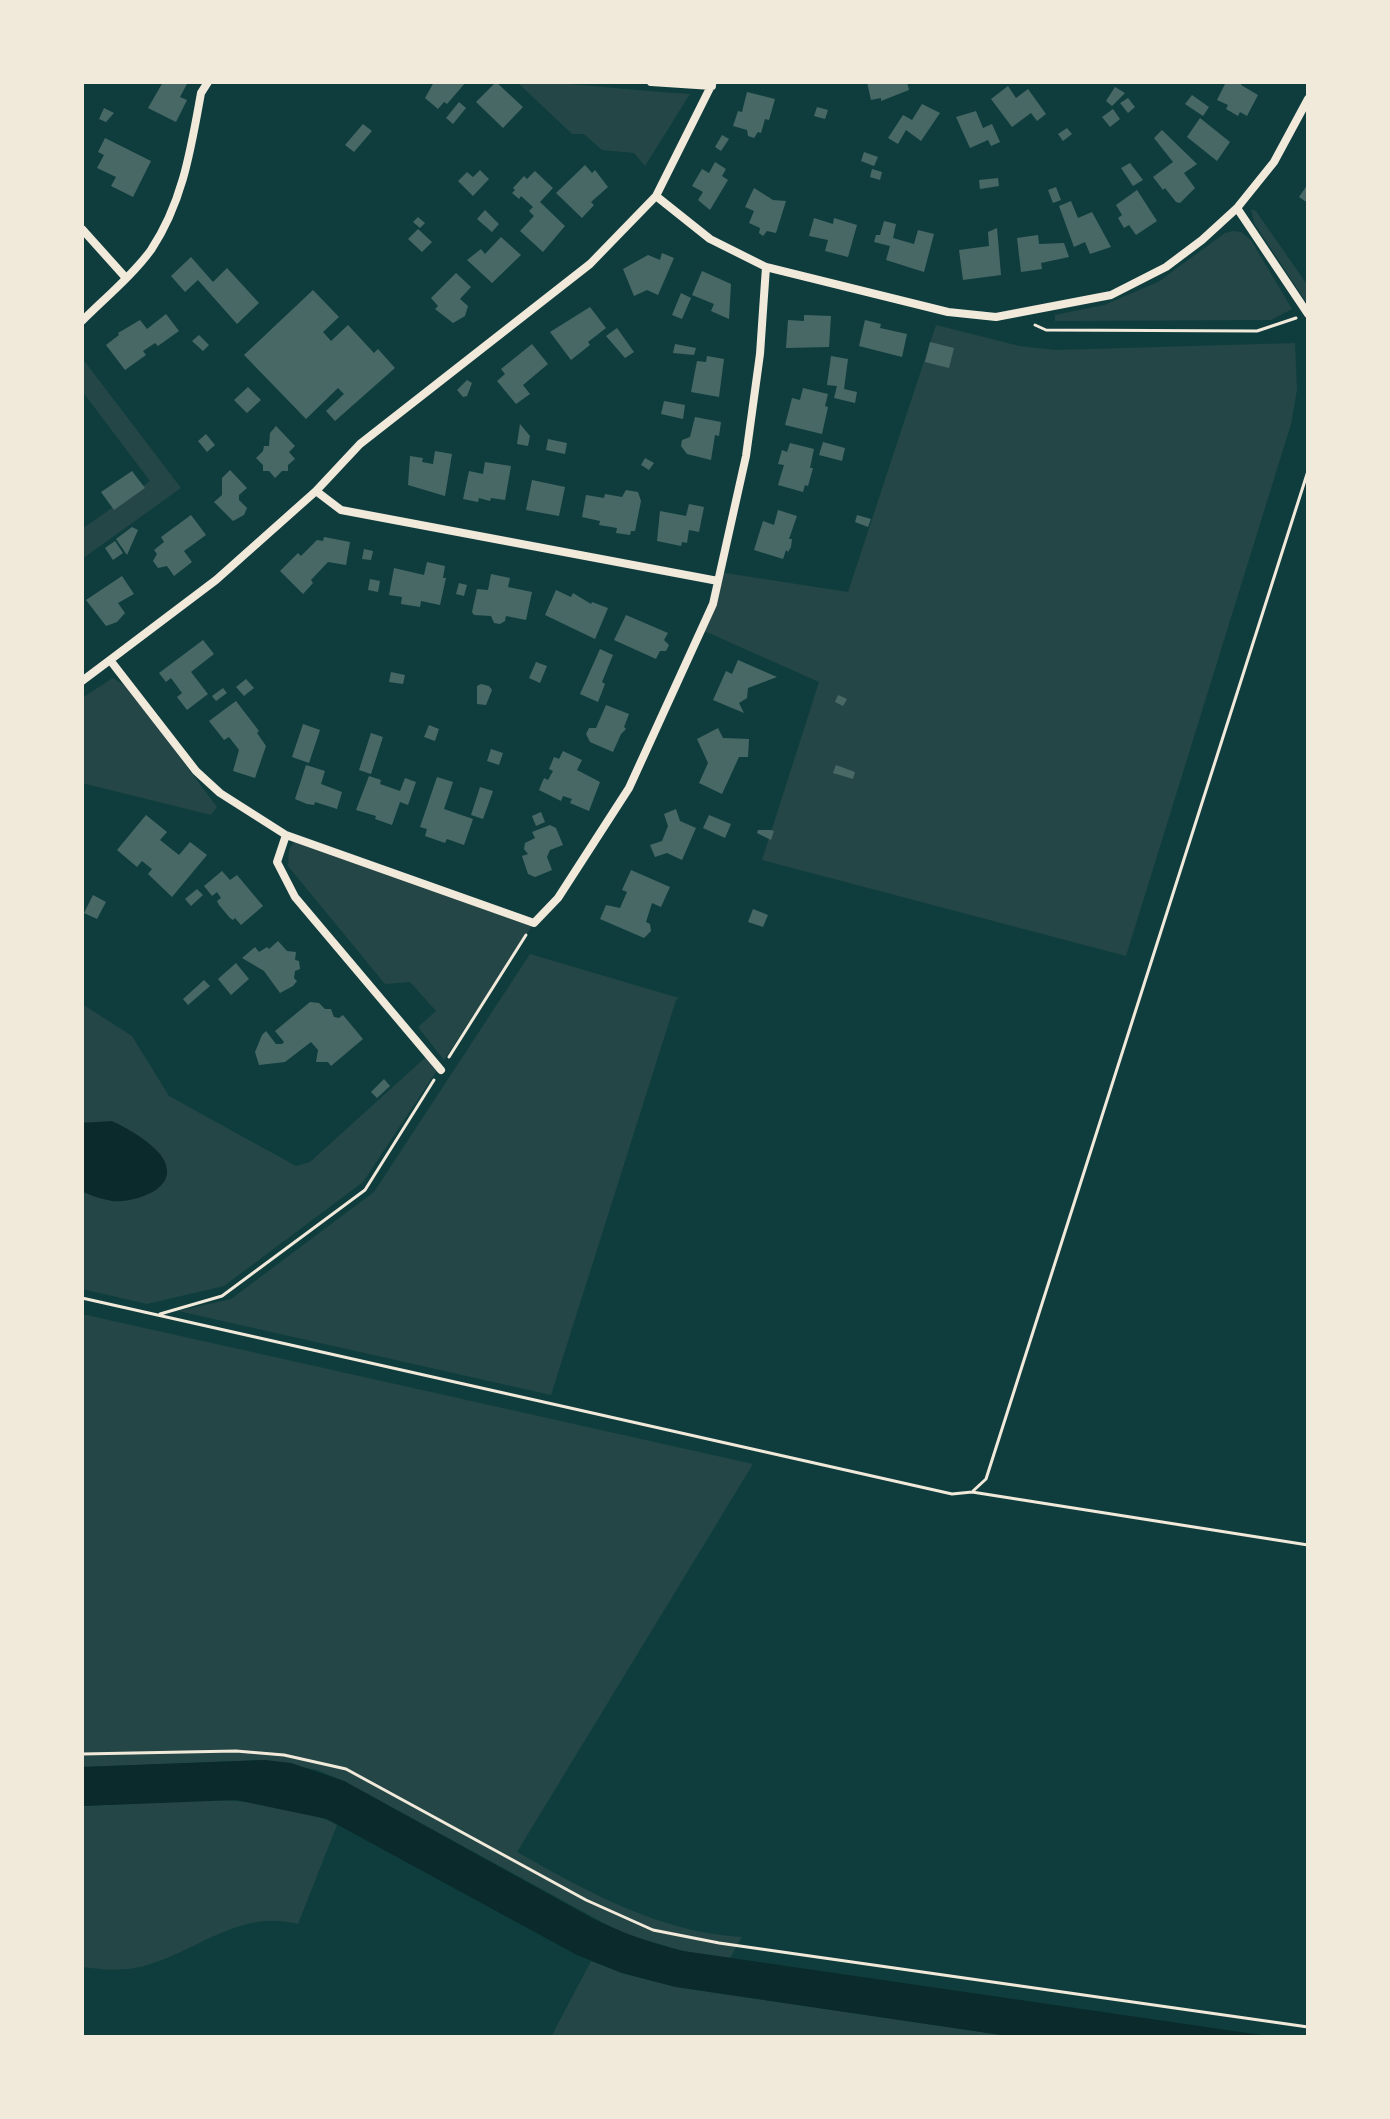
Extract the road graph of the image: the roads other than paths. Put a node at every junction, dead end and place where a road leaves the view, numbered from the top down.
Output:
1 (208, 82) edge
2 (651, 82) edge
3 (713, 84) edge
4 (1308, 99) edge
5 (656, 196) junction
6 (1237, 208) junction
7 (82, 229) edge
8 (766, 267) junction
9 (126, 278) junction
10 (1307, 313) edge
11 (82, 321) edge
12 (316, 491) junction
13 (718, 581) junction
14 (110, 660) junction
15 (82, 681) edge
16 (286, 835) junction
17 (441, 1070) road end

1 - 9 street
2 - 3 street
3 - 5 street
4 - 6 street
5 - 8 street
5 - 12 street
6 - 8 street
6 - 10 street
7 - 9 street
8 - 13 street
9 - 11 street
12 - 13 street
12 - 14 street
13 - 16 street
14 - 15 street
14 - 16 street
16 - 17 street

